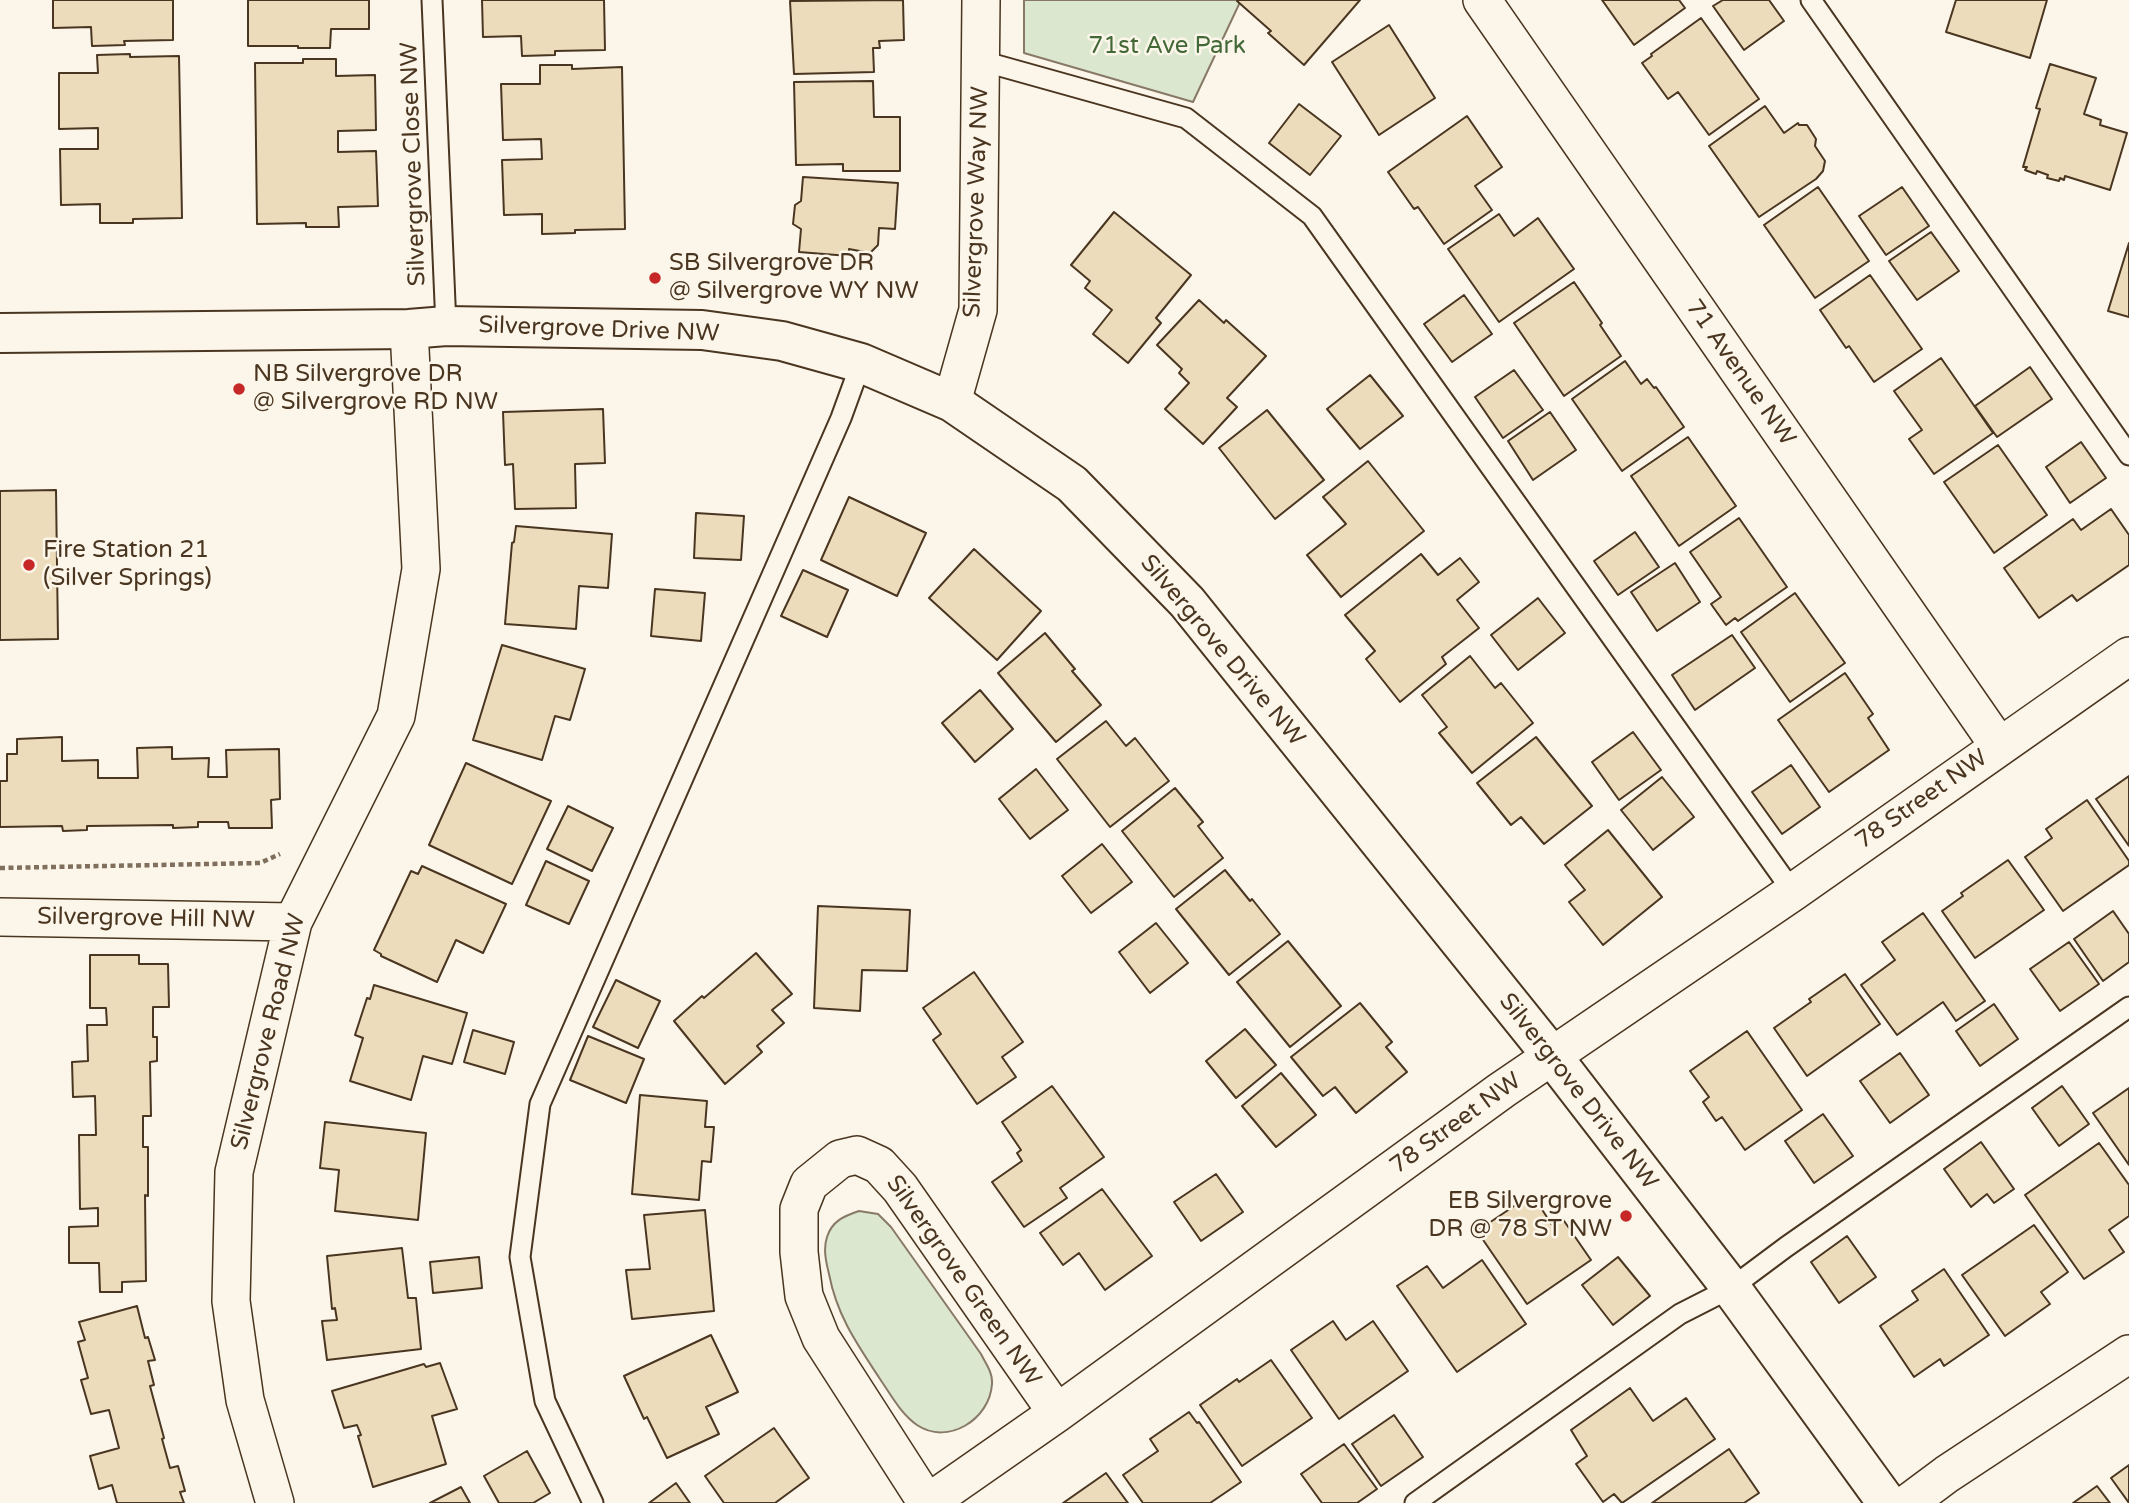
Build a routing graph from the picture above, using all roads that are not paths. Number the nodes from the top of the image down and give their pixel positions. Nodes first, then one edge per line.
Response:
1 (432, 0) edge
2 (981, 0) edge
3 (1482, 0) edge
4 (1811, 0) edge
5 (982, 61) junction
6 (0, 313) edge
7 (427, 328) junction
8 (0, 333) edge
9 (861, 363) junction
10 (952, 402) junction
11 (2129, 455) edge
12 (2129, 656) edge
13 (1999, 746) junction
14 (1793, 892) junction
15 (0, 917) edge
16 (293, 922) junction
17 (2129, 1007) edge
18 (1552, 1056) junction
19 (1731, 1288) junction
20 (2129, 1354) edge
21 (1057, 1413) junction
22 (275, 1503) edge
23 (593, 1503) edge
24 (927, 1503) edge
25 (1415, 1503) edge
26 (1887, 1503) edge
27 (1908, 1503) edge

1 - 7 lane, Silvergrove Close NW
2 - 5 street, Silvergrove Way NW
3 - 13 street, 71 Avenue NW
4 - 11 lane
5 - 10 street, Silvergrove Way NW
5 - 14 lane
6 - 8 lane
7 - 8 street, Silvergrove Drive NW
7 - 9 street, Silvergrove Drive NW
7 - 16 street, Silvergrove Road NW
9 - 10 street, Silvergrove Drive NW
9 - 23 lane
10 - 18 street, Silvergrove Drive NW
12 - 13 street, 78 Street NW
13 - 14 street, 78 Street NW
14 - 18 street, 78 Street NW
15 - 16 street, Silvergrove Hill NW
16 - 22 street, Silvergrove Road NW
17 - 19 lane
18 - 19 street, Silvergrove Drive NW
18 - 21 street, 78 Street NW
19 - 25 lane
19 - 26 street, Silvergrove Drive NW
20 - 27 street
21 - 24 street, 78 Street NW
21 - 24 street, Silvergrove Green NW

